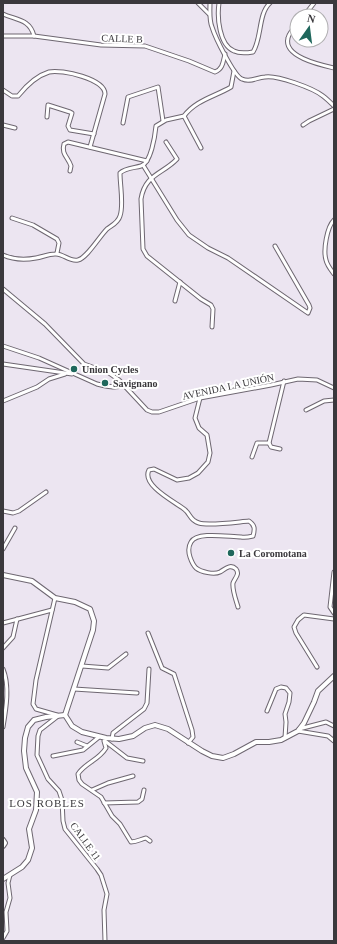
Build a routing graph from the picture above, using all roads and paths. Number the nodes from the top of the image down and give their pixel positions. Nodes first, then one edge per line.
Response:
1 (198, 3) edge
2 (210, 3) edge
3 (219, 3) edge
4 (270, 3) edge
5 (3, 14) edge
6 (210, 14) junction
7 (3, 36) edge
8 (34, 36) junction
9 (289, 36) edge
10 (289, 46) edge
11 (290, 48) edge
12 (225, 54) junction
13 (334, 68) edge
14 (234, 71) junction
15 (3, 90) edge
16 (334, 106) edge
17 (334, 109) edge
18 (184, 116) junction
19 (47, 117) dead end
20 (163, 121) junction
21 (123, 123) dead end
22 (3, 125) edge
23 (303, 125) dead end
24 (15, 128) dead end
25 (94, 134) junction
26 (166, 142) dead end
27 (90, 147) junction
28 (201, 148) dead end
29 (147, 161) junction
30 (143, 165) junction
31 (70, 171) dead end
32 (151, 178) junction
33 (12, 218) dead end
34 (334, 220) edge
35 (275, 246) dead end
36 (57, 253) junction
37 (3, 255) edge
38 (334, 274) edge
39 (180, 282) junction
40 (3, 288) edge
41 (175, 301) dead end
42 (212, 327) dead end
43 (3, 346) edge
44 (3, 364) edge
45 (67, 373) junction
46 (74, 374) junction
47 (284, 381) junction
48 (123, 385) junction
49 (334, 388) edge
50 (200, 398) junction
51 (334, 400) edge
52 (3, 401) edge
53 (306, 410) dead end
54 (269, 443) junction
55 (280, 449) dead end
56 (252, 457) dead end
57 (46, 492) dead end
58 (3, 511) edge
59 (15, 528) dead end
60 (3, 549) edge
61 (334, 572) edge
62 (3, 575) edge
63 (55, 598) junction
64 (238, 607) dead end
65 (52, 610) junction
66 (334, 613) edge
67 (17, 619) junction
68 (334, 619) edge
69 (3, 623) edge
70 (148, 633) dead end
71 (3, 648) edge
72 (126, 654) dead end
73 (82, 666) junction
74 (317, 667) dead end
75 (3, 669) edge
76 (149, 669) dead end
77 (334, 676) edge
78 (74, 689) junction
79 (137, 693) dead end
80 (266, 711) dead end
81 (65, 715) junction
82 (58, 716) junction
83 (334, 726) edge
84 (3, 727) edge
85 (299, 730) junction
86 (98, 736) junction
87 (285, 738) junction
88 (112, 739) junction
89 (104, 741) junction
90 (334, 741) edge
91 (77, 742) dead end
92 (188, 743) junction
93 (87, 746) junction
94 (53, 756) dead end
95 (143, 760) dead end
96 (133, 776) dead end
97 (92, 790) junction
98 (144, 790) dead end
99 (104, 803) junction
100 (3, 840) edge
101 (150, 841) dead end
102 (3, 846) edge
103 (10, 875) junction
104 (3, 879) edge
105 (3, 938) edge
106 (105, 941) edge

1 - 6 street
2 - 6 street
3 - 4 street
5 - 8 street
6 - 12 street
7 - 8 street, CALLE B
8 - 12 street, CALLE B
9 - 10 street
11 - 13 street
12 - 14 street
14 - 16 street
14 - 18 street
15 - 25 street
17 - 23 street
18 - 20 street
18 - 28 street
19 - 25 street
20 - 21 street
20 - 29 street
22 - 24 street
25 - 27 street
26 - 32 street
27 - 29 street
27 - 31 street
29 - 30 street
30 - 32 street
30 - 36 street
32 - 35 street
32 - 39 street
33 - 36 street
34 - 38 street
36 - 37 street
39 - 41 street
39 - 42 street
40 - 48 street, AVENIDA LA UNIÓN
43 - 46 street
44 - 45 street
45 - 46 street
45 - 52 street
46 - 48 street
47 - 49 street, AVENIDA LA UNIÓN
47 - 50 street, AVENIDA LA UNIÓN
47 - 54 street
48 - 50 street, AVENIDA LA UNIÓN
50 - 64 street
51 - 53 street
54 - 55 street
54 - 56 street
57 - 58 street
59 - 60 street
61 - 66 street
62 - 63 street
63 - 65 street
63 - 73 street
65 - 67 street
65 - 82 street
67 - 69 street
67 - 71 street
68 - 74 street
70 - 92 street
72 - 73 street
73 - 78 street
75 - 84 street
76 - 88 street
77 - 85 street
78 - 79 street
78 - 81 street
80 - 87 street
81 - 82 street
81 - 86 street
82 - 103 street
82 - 106 street, CALLE 11
83 - 85 street
85 - 87 street
85 - 90 street
86 - 88 street
86 - 89 street
86 - 93 street
87 - 92 street
88 - 92 street
89 - 95 street
89 - 97 street
91 - 93 street
93 - 94 street
96 - 97 street
97 - 99 street
98 - 99 street
99 - 101 street
100 - 102 street
103 - 104 street
103 - 105 street

